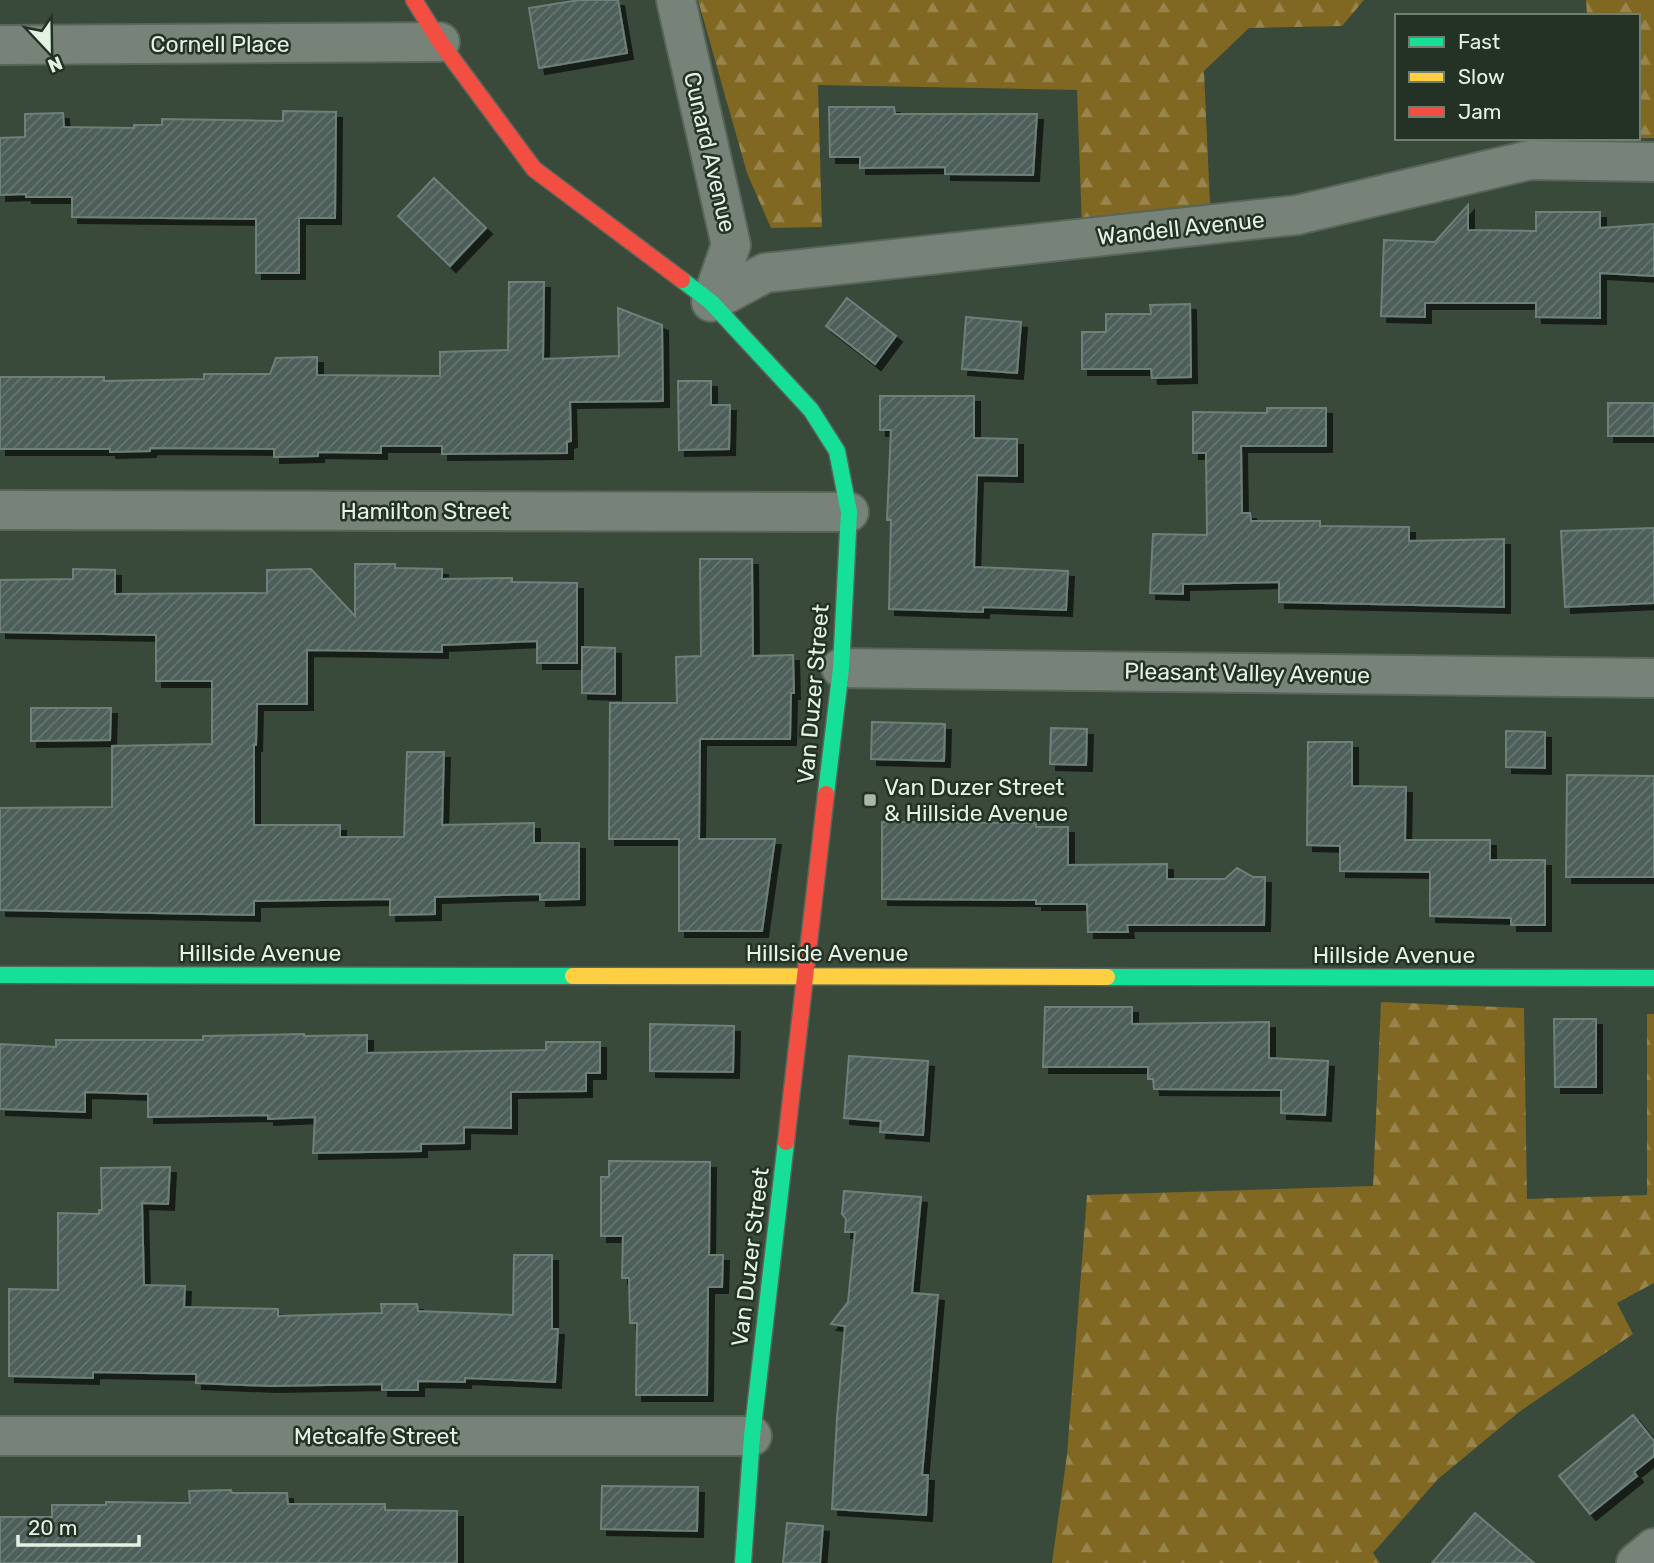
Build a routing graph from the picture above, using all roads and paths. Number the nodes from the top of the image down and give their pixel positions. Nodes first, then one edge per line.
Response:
1 (414, 0) edge
2 (676, 0) edge
3 (440, 42) junction
4 (0, 45) edge
5 (1654, 162) edge
6 (711, 302) junction
7 (0, 510) edge
8 (849, 512) junction
9 (841, 668) junction
10 (1654, 678) edge
11 (0, 975) edge
12 (804, 976) junction
13 (1654, 978) edge
14 (0, 1436) edge
15 (752, 1436) junction
16 (1654, 1548) edge
17 (743, 1563) edge
18 (1636, 1563) edge

1 - 3 main road, Van Duzer Street
2 - 6 street, Cunard Avenue
3 - 4 street, Cornell Place
3 - 6 main road, Van Duzer Street
5 - 6 street, Wandell Avenue
6 - 8 main road, Van Duzer Street
7 - 8 street, Hamilton Street
8 - 9 main road, Van Duzer Street
9 - 10 street, Pleasant Valley Avenue
9 - 12 main road, Van Duzer Street
11 - 12 main road, Hillside Avenue
12 - 13 main road, Hillside Avenue
12 - 15 main road, Van Duzer Street
14 - 15 street, Metcalfe Street
15 - 17 main road, Van Duzer Street
16 - 18 street

